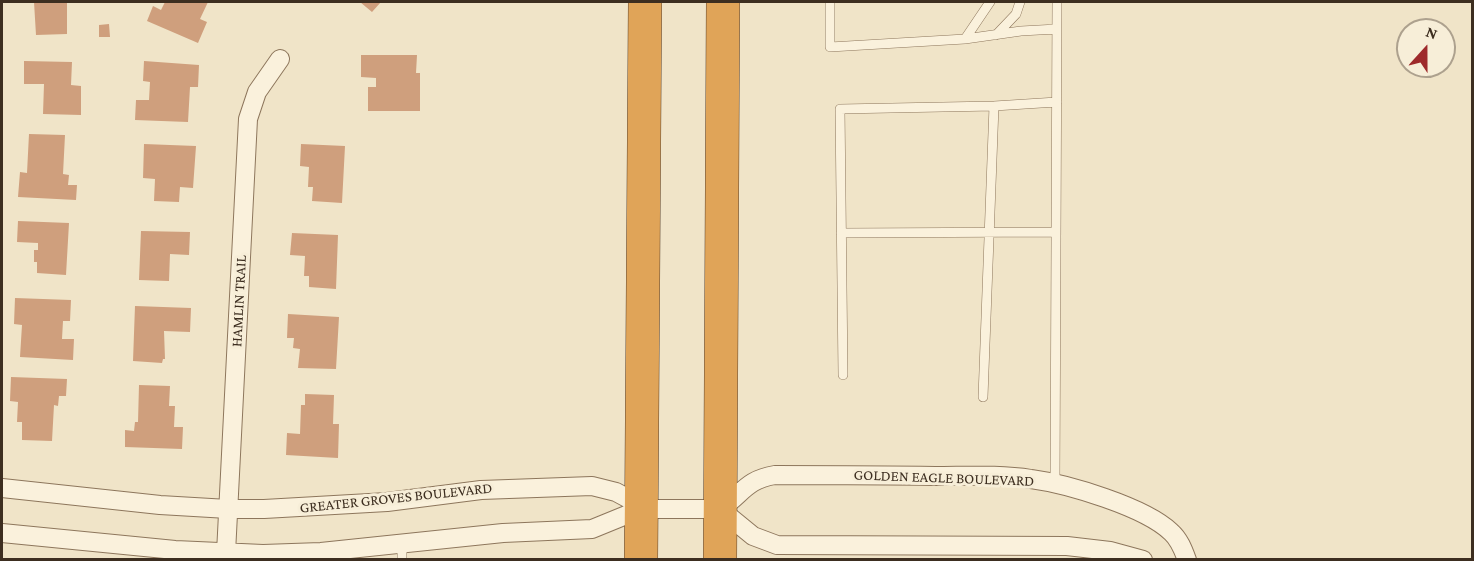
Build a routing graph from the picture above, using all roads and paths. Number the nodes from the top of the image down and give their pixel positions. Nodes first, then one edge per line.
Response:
1 (645, 2) edge
2 (723, 2) edge
3 (830, 2) edge
4 (990, 2) edge
5 (1020, 2) edge
6 (1058, 2) edge
7 (1057, 28) junction
8 (996, 35) junction
9 (965, 39) junction
10 (280, 58) dead end
11 (1057, 102) junction
12 (994, 106) junction
13 (1056, 232) junction
14 (841, 233) junction
15 (989, 233) junction
16 (843, 375) dead end
17 (983, 398) dead end
18 (1055, 483) junction
19 (2, 488) edge
20 (228, 509) junction
21 (641, 509) junction
22 (720, 509) junction
23 (2, 533) edge
24 (402, 552) edge
25 (226, 556) edge
26 (641, 560) edge
27 (720, 560) edge
28 (1143, 560) edge
29 (1187, 560) edge

1 - 21 highway
2 - 22 highway
3 - 9 lane
4 - 9 lane
5 - 8 lane
6 - 7 lane
7 - 8 lane
7 - 11 lane
8 - 9 lane
10 - 20 street, HAMLIN TRAIL
11 - 12 lane
11 - 13 lane
12 - 14 lane
12 - 15 lane
13 - 15 lane
13 - 18 lane
14 - 15 lane
14 - 16 lane
15 - 17 lane
18 - 22 street, GOLDEN EAGLE BOULEVARD
18 - 29 street, GOLDEN EAGLE BOULEVARD
19 - 20 street, GREATER GROVES BOULEVARD
20 - 21 street, GREATER GROVES BOULEVARD
20 - 25 street, HAMLIN TRAIL
21 - 22 street
21 - 24 street
21 - 26 highway
22 - 27 highway
22 - 28 street
23 - 25 street
24 - 25 street

